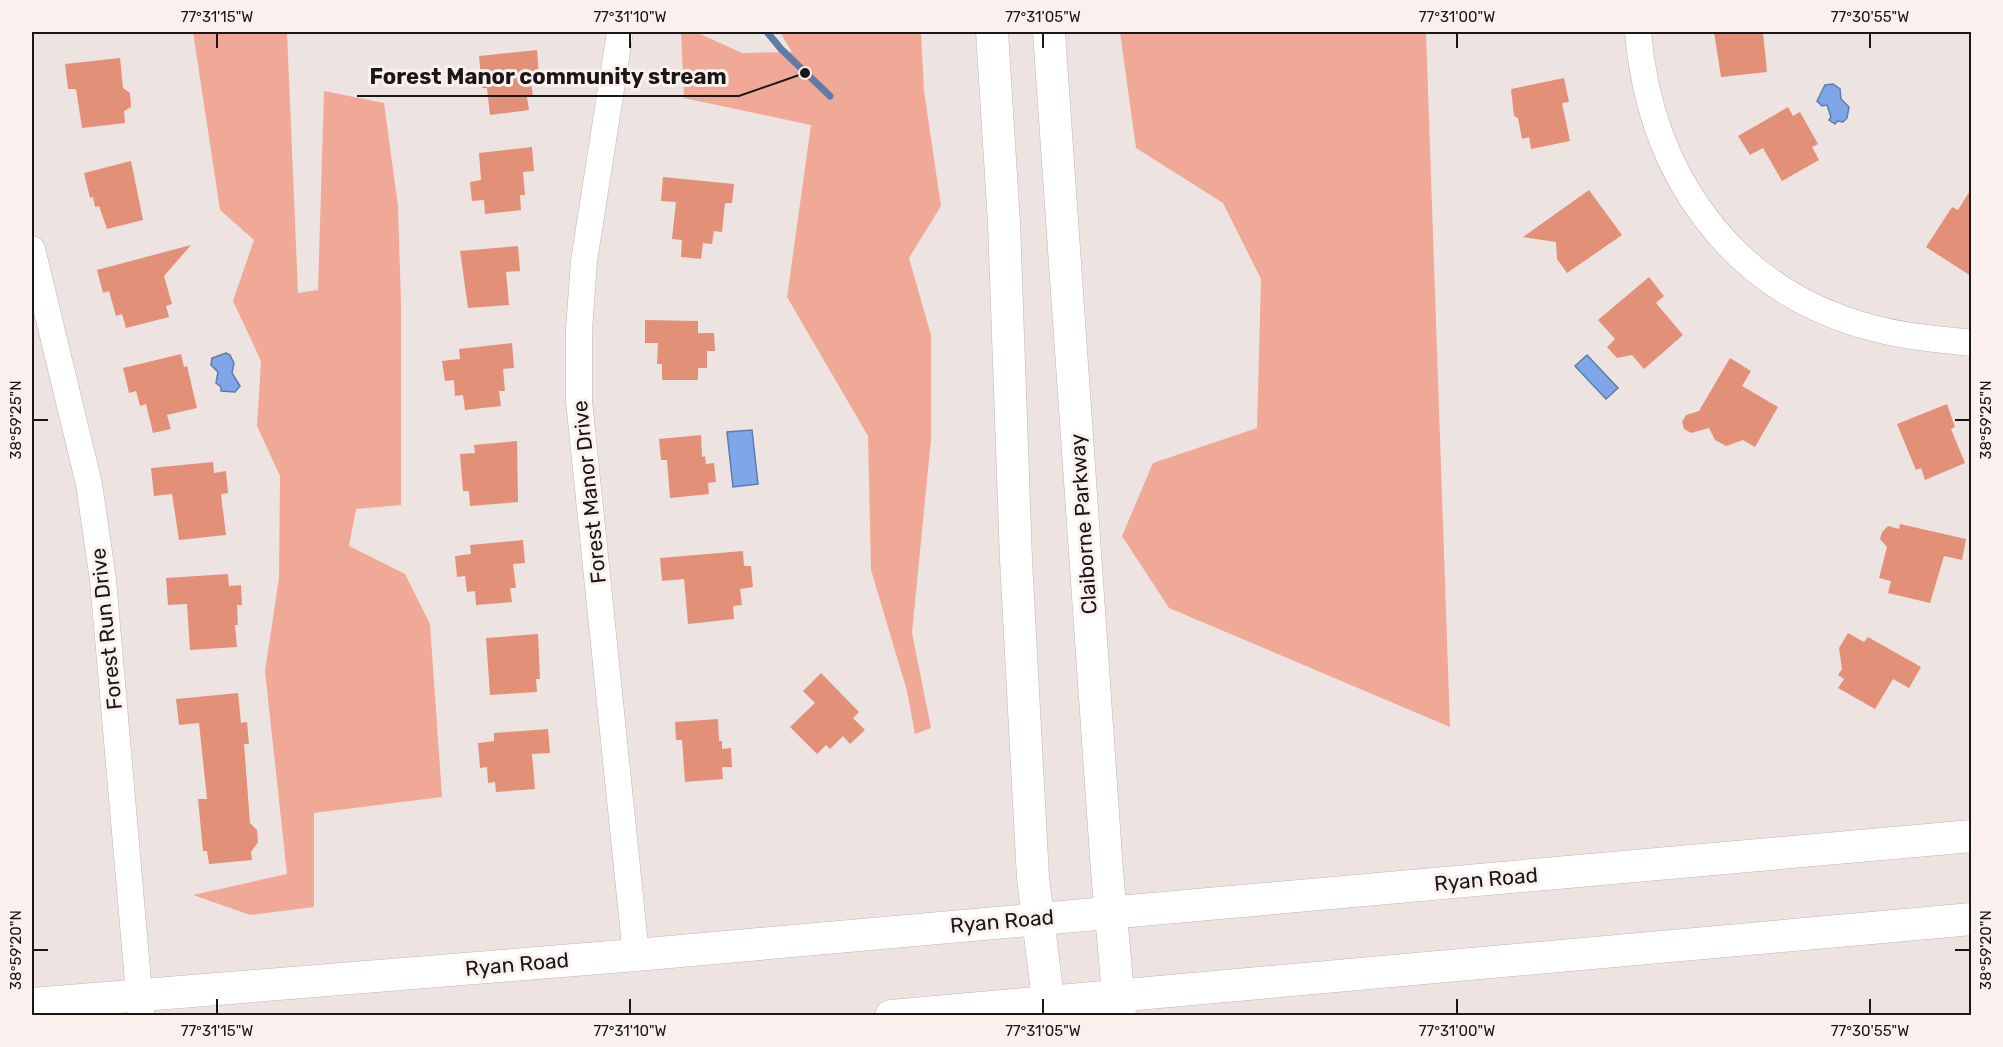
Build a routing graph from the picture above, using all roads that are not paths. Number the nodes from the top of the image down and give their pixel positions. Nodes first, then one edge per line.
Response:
1 (620, 32) edge
2 (992, 32) edge
3 (1049, 32) edge
4 (1638, 32) edge
5 (32, 249) edge
6 (1971, 344) edge
7 (1971, 836) edge
8 (1112, 912) junction
9 (1038, 917) junction
10 (1971, 919) edge
11 (636, 955) junction
12 (32, 1004) edge
13 (141, 1005) edge
14 (1119, 1005) edge
15 (1049, 1009) edge
16 (891, 1016) edge

1 - 11 street, Forest Manor Drive
2 - 9 main road
3 - 8 main road, Claiborne Parkway
4 - 6 street
5 - 13 street, Forest Run Drive
7 - 8 main road, Ryan Road
8 - 9 main road, Ryan Road
8 - 14 main road, Claiborne Parkway
9 - 11 main road, Ryan Road
9 - 15 main road
10 - 14 main road
11 - 13 main road, Ryan Road
12 - 13 main road, Ryan Road
14 - 15 main road
15 - 16 main road

